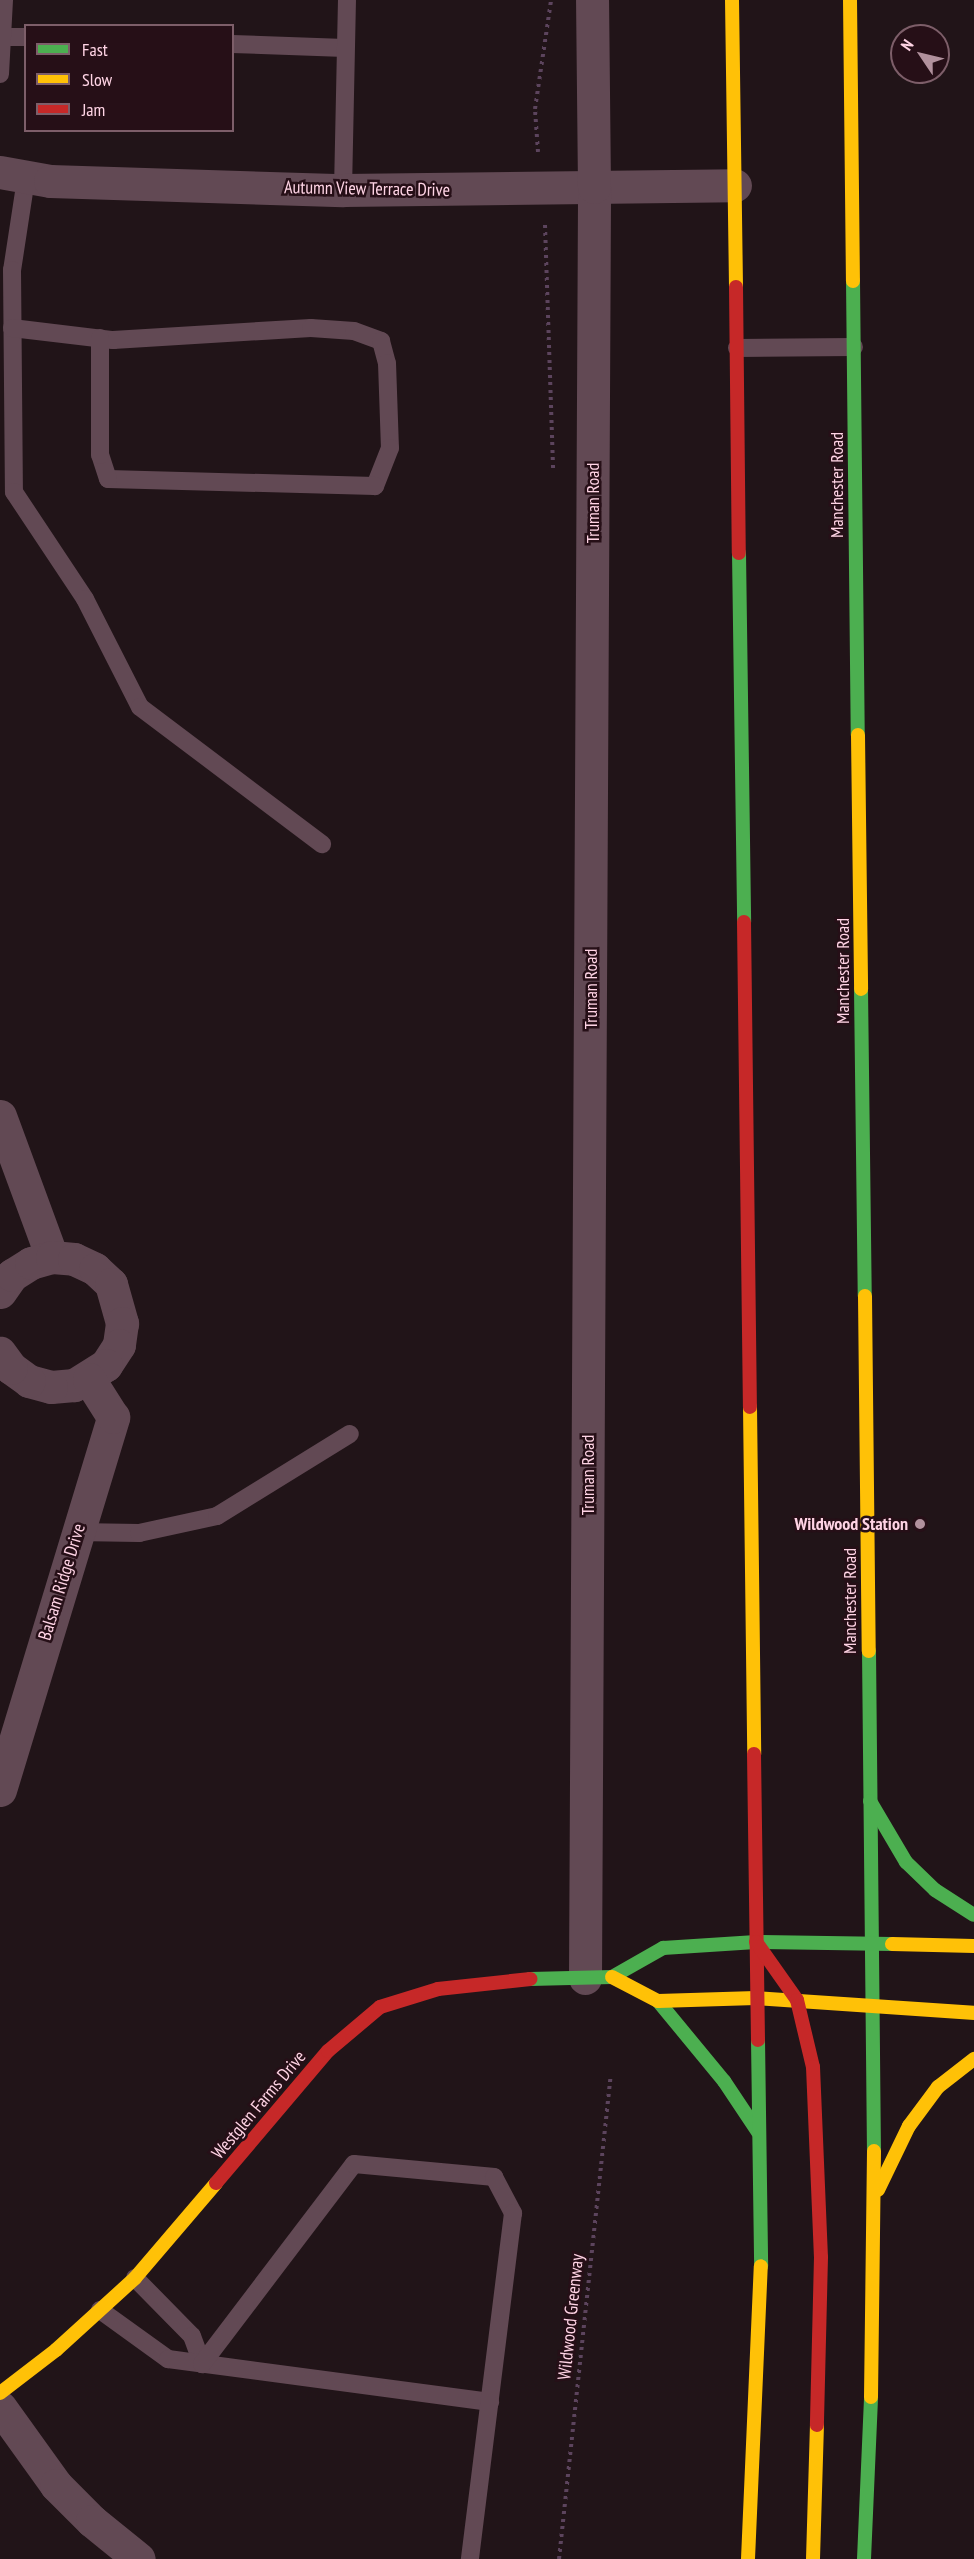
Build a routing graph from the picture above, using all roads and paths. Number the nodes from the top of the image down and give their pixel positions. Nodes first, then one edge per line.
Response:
1 (4, 0) edge
2 (347, 0) edge
3 (551, 0) edge
4 (592, 0) edge
5 (732, 0) edge
6 (850, 0) edge
7 (4, 37) junction
8 (24, 37) edge
9 (234, 44) edge
10 (345, 48) junction
11 (0, 74) edge
12 (538, 149) dead end
13 (13, 176) edge
14 (735, 185) junction
15 (594, 188) junction
16 (343, 190) junction
17 (12, 328) junction
18 (100, 338) junction
19 (854, 347) junction
20 (737, 348) junction
21 (322, 844) dead end
22 (0, 1116) edge
23 (52, 1257) junction
24 (0, 1292) edge
25 (0, 1353) edge
26 (89, 1379) junction
27 (350, 1434) dead end
28 (76, 1532) junction
29 (0, 1790) edge
30 (869, 1799) junction
31 (974, 1915) edge
32 (756, 1942) junction
33 (872, 1943) junction
34 (974, 1947) edge
35 (598, 1978) junction
36 (756, 1998) junction
37 (797, 2000) junction
38 (658, 2001) junction
39 (873, 2004) junction
40 (974, 2013) edge
41 (974, 2059) edge
42 (610, 2079) dead end
43 (759, 2132) junction
44 (875, 2197) junction
45 (135, 2278) junction
46 (100, 2310) junction
47 (202, 2364) junction
48 (0, 2393) edge
49 (490, 2402) junction
50 (0, 2407) edge
51 (139, 2559) edge
52 (470, 2559) edge
53 (559, 2559) edge
54 (748, 2559) edge
55 (813, 2559) edge
56 (864, 2559) edge

1 - 7 lane
2 - 10 lane
3 - 12 path
4 - 15 street, Truman Road
5 - 14 main road
6 - 19 main road, Manchester Road
7 - 8 lane
7 - 11 lane
9 - 10 lane
10 - 16 lane
13 - 16 street, Autumn View Terrace Drive
13 - 17 lane
14 - 15 street, Autumn View Terrace Drive
14 - 20 main road
15 - 16 street, Autumn View Terrace Drive
15 - 35 street, Truman Road
17 - 18 lane
17 - 21 lane
18 - 18 lane
19 - 20 lane
19 - 30 main road, Manchester Road
20 - 32 main road
22 - 23 street
23 - 24 street
23 - 26 street
25 - 26 street
26 - 28 street, Balsam Ridge Drive
27 - 28 lane
28 - 29 street, Balsam Ridge Drive
30 - 31 main road
30 - 33 main road, Manchester Road
32 - 33 main road
32 - 35 main road, Westglen Farms Drive
32 - 36 main road
32 - 37 main road
33 - 34 main road
33 - 39 main road, Manchester Road
35 - 38 main road, Westglen Farms Drive
35 - 45 main road, Westglen Farms Drive
36 - 37 main road
36 - 38 main road, Westglen Farms Drive
36 - 43 main road
37 - 39 main road
37 - 55 main road
38 - 43 main road
39 - 40 main road
39 - 44 main road, Manchester Road
41 - 44 main road
42 - 53 path, Wildwood Greenway
43 - 54 main road
44 - 56 main road, Manchester Road
45 - 46 main road, Westglen Farms Drive
45 - 47 lane
46 - 47 lane
46 - 48 main road, Westglen Farms Drive
47 - 49 lane
47 - 49 lane
49 - 52 lane
50 - 51 street

